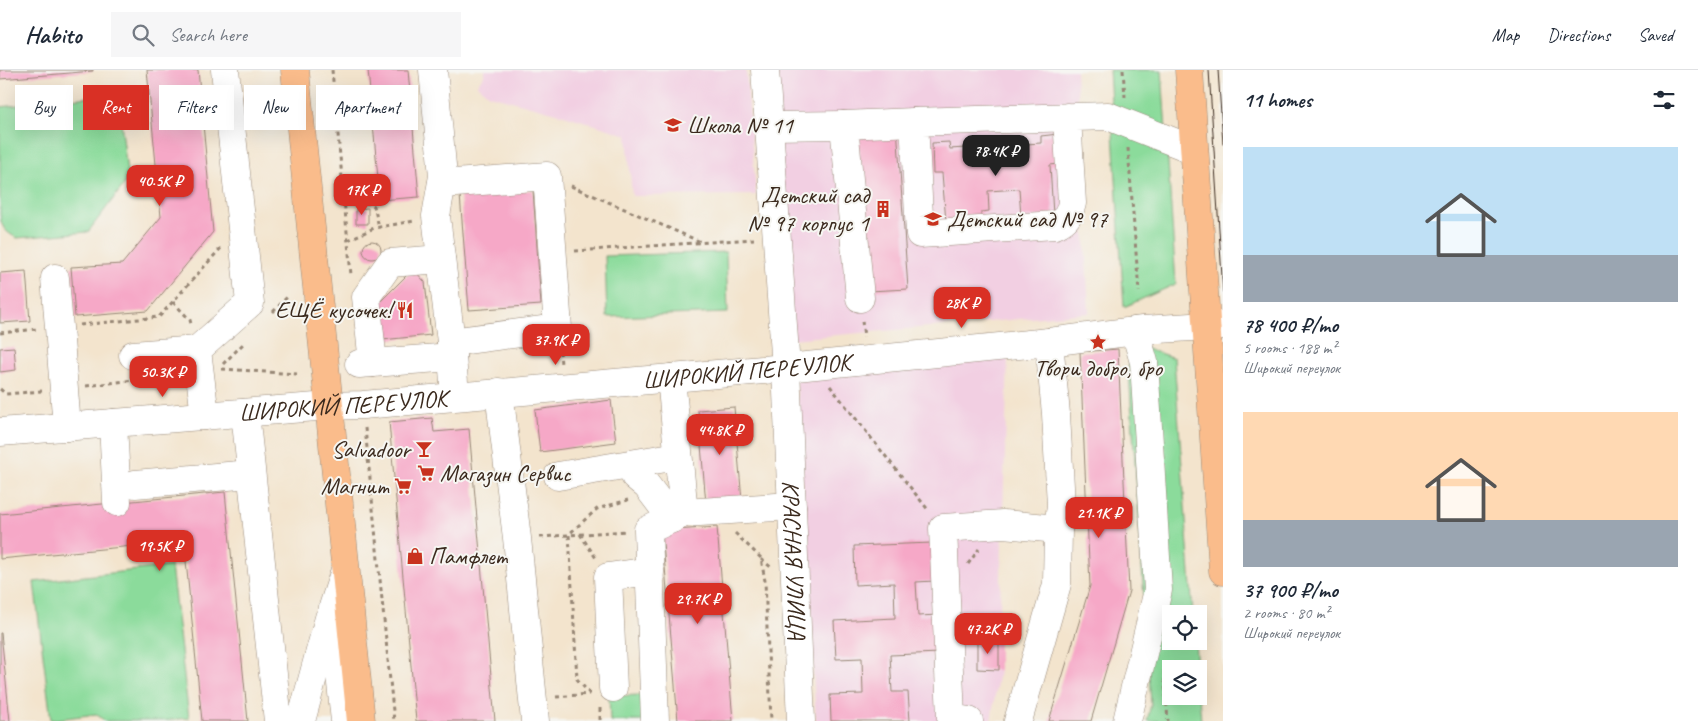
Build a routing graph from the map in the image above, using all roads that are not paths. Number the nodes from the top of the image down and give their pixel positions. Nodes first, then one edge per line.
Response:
1 (225, 70) edge
2 (295, 70) edge
3 (433, 70) edge
4 (766, 70) edge
5 (1189, 70) edge
6 (1067, 117) junction
7 (914, 122) junction
8 (844, 125) junction
9 (769, 126) junction
10 (1194, 150) junction
11 (442, 184) junction
12 (441, 259) junction
13 (55, 278) dead end
14 (860, 298) dead end
15 (1214, 326) edge
16 (1135, 331) junction
17 (1049, 342) junction
18 (451, 349) junction
19 (197, 350) junction
20 (133, 355) dead end
21 (786, 368) junction
22 (671, 378) junction
23 (499, 392) junction
24 (456, 396) junction
25 (329, 406) junction
26 (245, 413) junction
27 (206, 416) junction
28 (113, 423) junction
29 (67, 427) junction
30 (0, 432) edge
31 (678, 456) junction
32 (251, 474) junction
33 (558, 476) dead end
34 (635, 476) dead end
35 (792, 506) junction
36 (668, 520) junction
37 (1058, 529) junction
38 (345, 570) junction
39 (650, 571) junction
40 (1223, 571) edge
41 (332, 608) junction
42 (602, 695) road end
43 (278, 721) edge
44 (301, 721) edge
45 (307, 721) edge
46 (335, 721) edge
47 (345, 721) edge
48 (361, 721) edge
49 (535, 721) edge
50 (655, 721) edge
51 (801, 721) edge
52 (969, 721) edge
53 (1018, 721) edge
54 (1127, 721) edge

1 - 19 street
2 - 25 main road
3 - 11 street
4 - 9 street, КРАСНАЯ УЛИЦА
5 - 10 main road
6 - 7 street
6 - 7 street
6 - 10 street
7 - 8 street
8 - 9 street
8 - 14 street
9 - 21 street, КРАСНАЯ УЛИЦА
10 - 15 main road
11 - 12 street
11 - 18 street
12 - 18 street
12 - 18 street
13 - 29 street
15 - 16 street, ШИРОКИЙ ПЕРЕУЛОК
15 - 40 main road
16 - 17 street, ШИРОКИЙ ПЕРЕУЛОК
16 - 54 street
17 - 21 street, ШИРОКИЙ ПЕРЕУЛОК
17 - 37 street
18 - 24 street
19 - 20 street
19 - 27 street
21 - 22 street, ШИРОКИЙ ПЕРЕУЛОК
21 - 35 street, КРАСНАЯ УЛИЦА
22 - 23 street, ШИРОКИЙ ПЕРЕУЛОК
22 - 31 street
23 - 24 street, ШИРОКИЙ ПЕРЕУЛОК
23 - 49 street
24 - 25 street, ШИРОКИЙ ПЕРЕУЛОК
25 - 26 street, ШИРОКИЙ ПЕРЕУЛОК
25 - 38 main road
26 - 27 street, ШИРОКИЙ ПЕРЕУЛОК
26 - 32 street
27 - 28 street, ШИРОКИЙ ПЕРЕУЛОК
28 - 29 street, ШИРОКИЙ ПЕРЕУЛОК
28 - 32 street
29 - 30 street, ШИРОКИЙ ПЕРЕУЛОК
31 - 33 street
31 - 36 street
32 - 43 street
34 - 36 street
35 - 36 street
35 - 51 street, КРАСНАЯ УЛИЦА
36 - 39 street
37 - 52 street
37 - 53 street
38 - 41 street
38 - 48 main road
39 - 42 street
39 - 50 street
41 - 44 street
41 - 47 street
45 - 46 street

